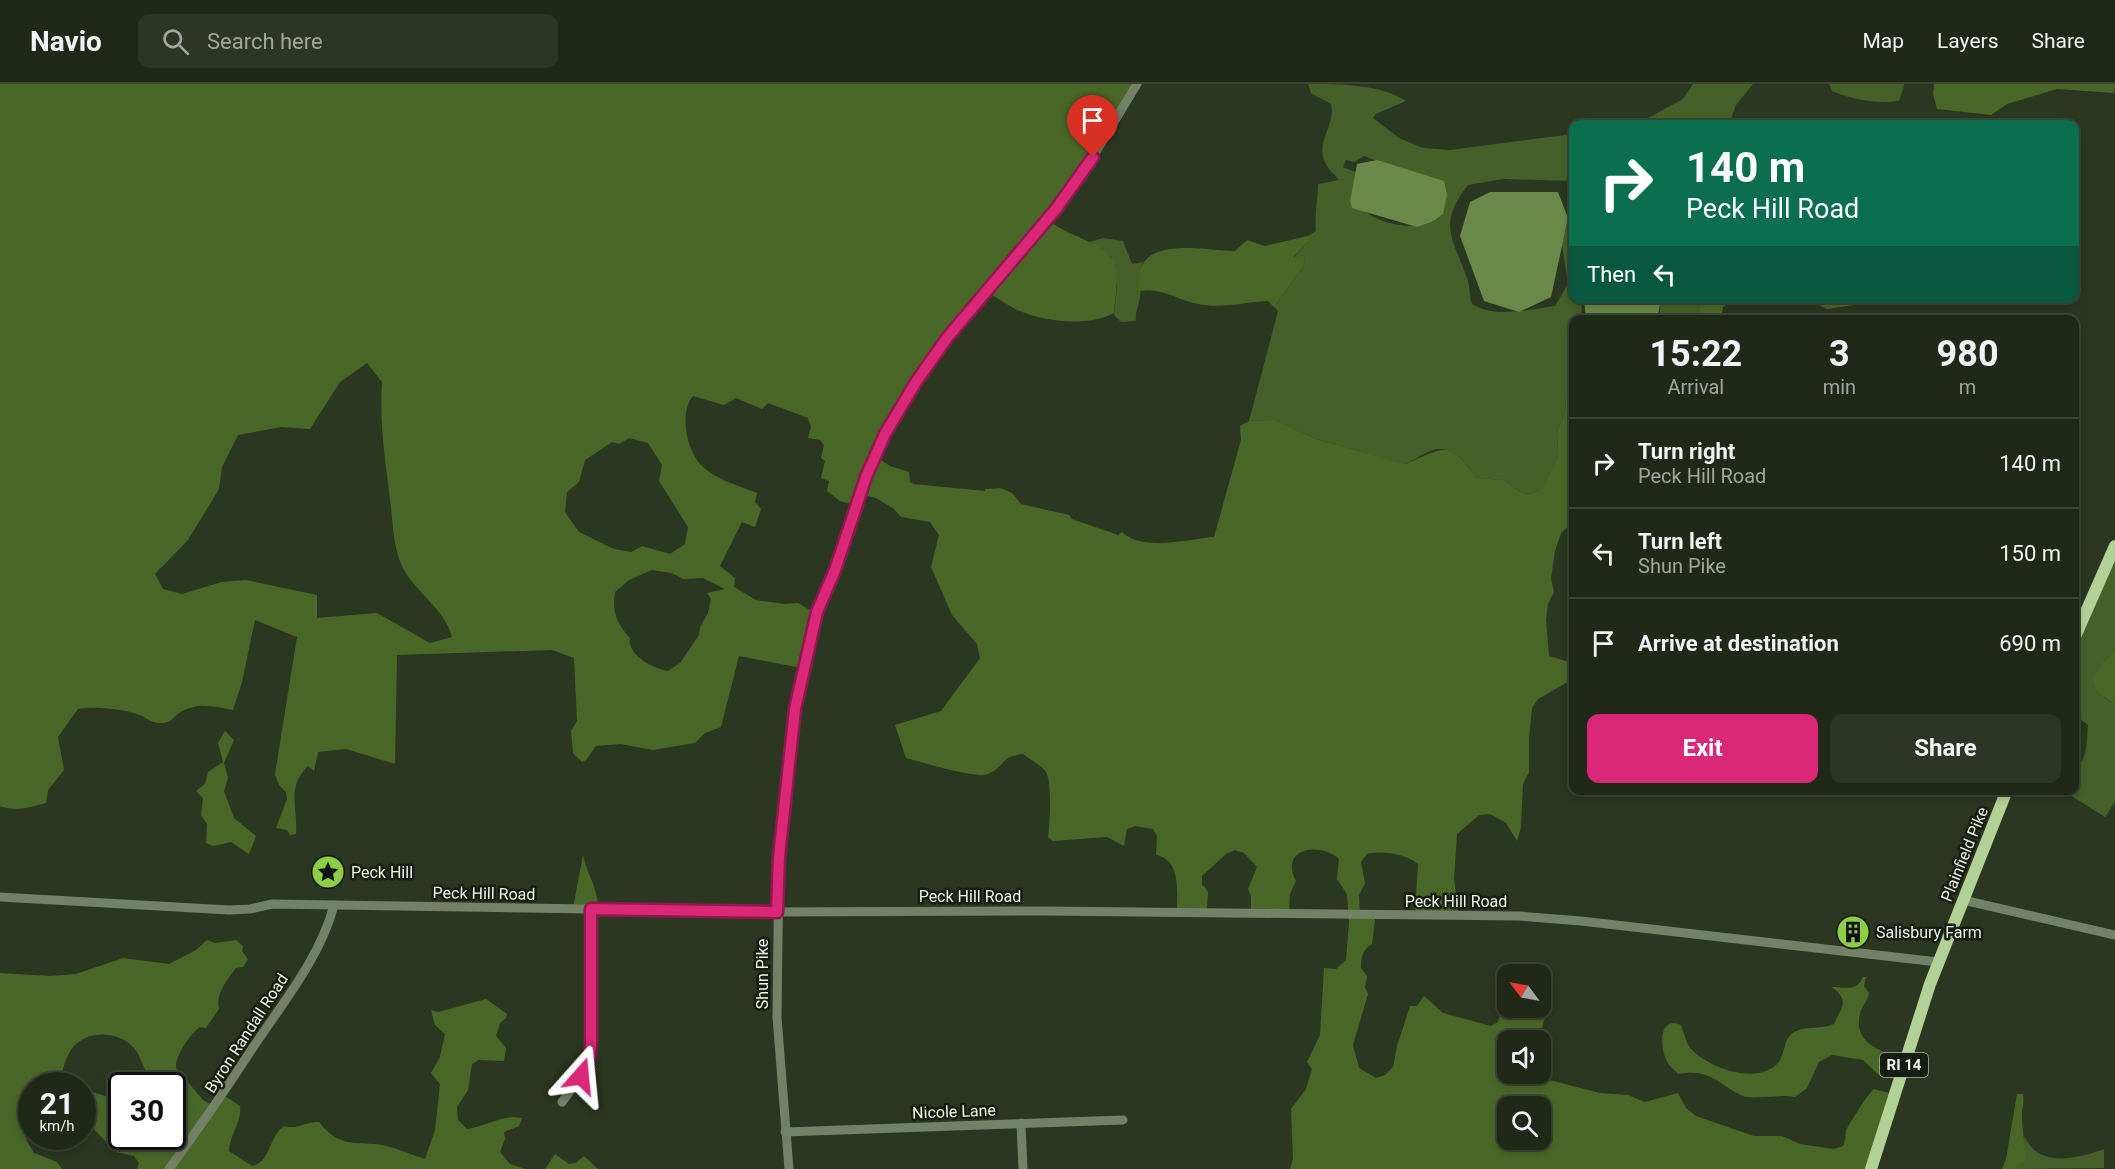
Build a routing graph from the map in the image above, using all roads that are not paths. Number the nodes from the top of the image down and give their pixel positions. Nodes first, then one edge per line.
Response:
1 (1137, 84) edge
2 (2115, 546) edge
3 (2079, 628) edge
4 (2005, 795) edge
5 (0, 897) edge
6 (1963, 900) junction
7 (334, 905) junction
8 (591, 909) junction
9 (777, 912) junction
10 (2115, 935) edge
11 (1938, 962) junction
12 (562, 1102) dead end
13 (1123, 1120) dead end
14 (1021, 1123) junction
15 (785, 1132) junction
16 (169, 1169) edge
17 (789, 1169) edge
18 (1023, 1169) edge
19 (1871, 1169) edge

1 - 9 street, Shun Pike
2 - 3 main road
4 - 6 main road, Plainfield Pike / RI 14
5 - 7 street, Peck Hill Road
6 - 10 street
6 - 11 main road, Plainfield Pike / RI 14
7 - 8 street, Peck Hill Road
7 - 16 street, Byron Randall Road
8 - 9 street, Peck Hill Road
8 - 12 street
9 - 11 street, Peck Hill Road
9 - 15 street, Shun Pike
11 - 19 main road, Plainfield Pike / RI 14
13 - 14 street, Nicole Lane
14 - 15 street, Nicole Lane
14 - 18 street
15 - 17 street, Shun Pike

